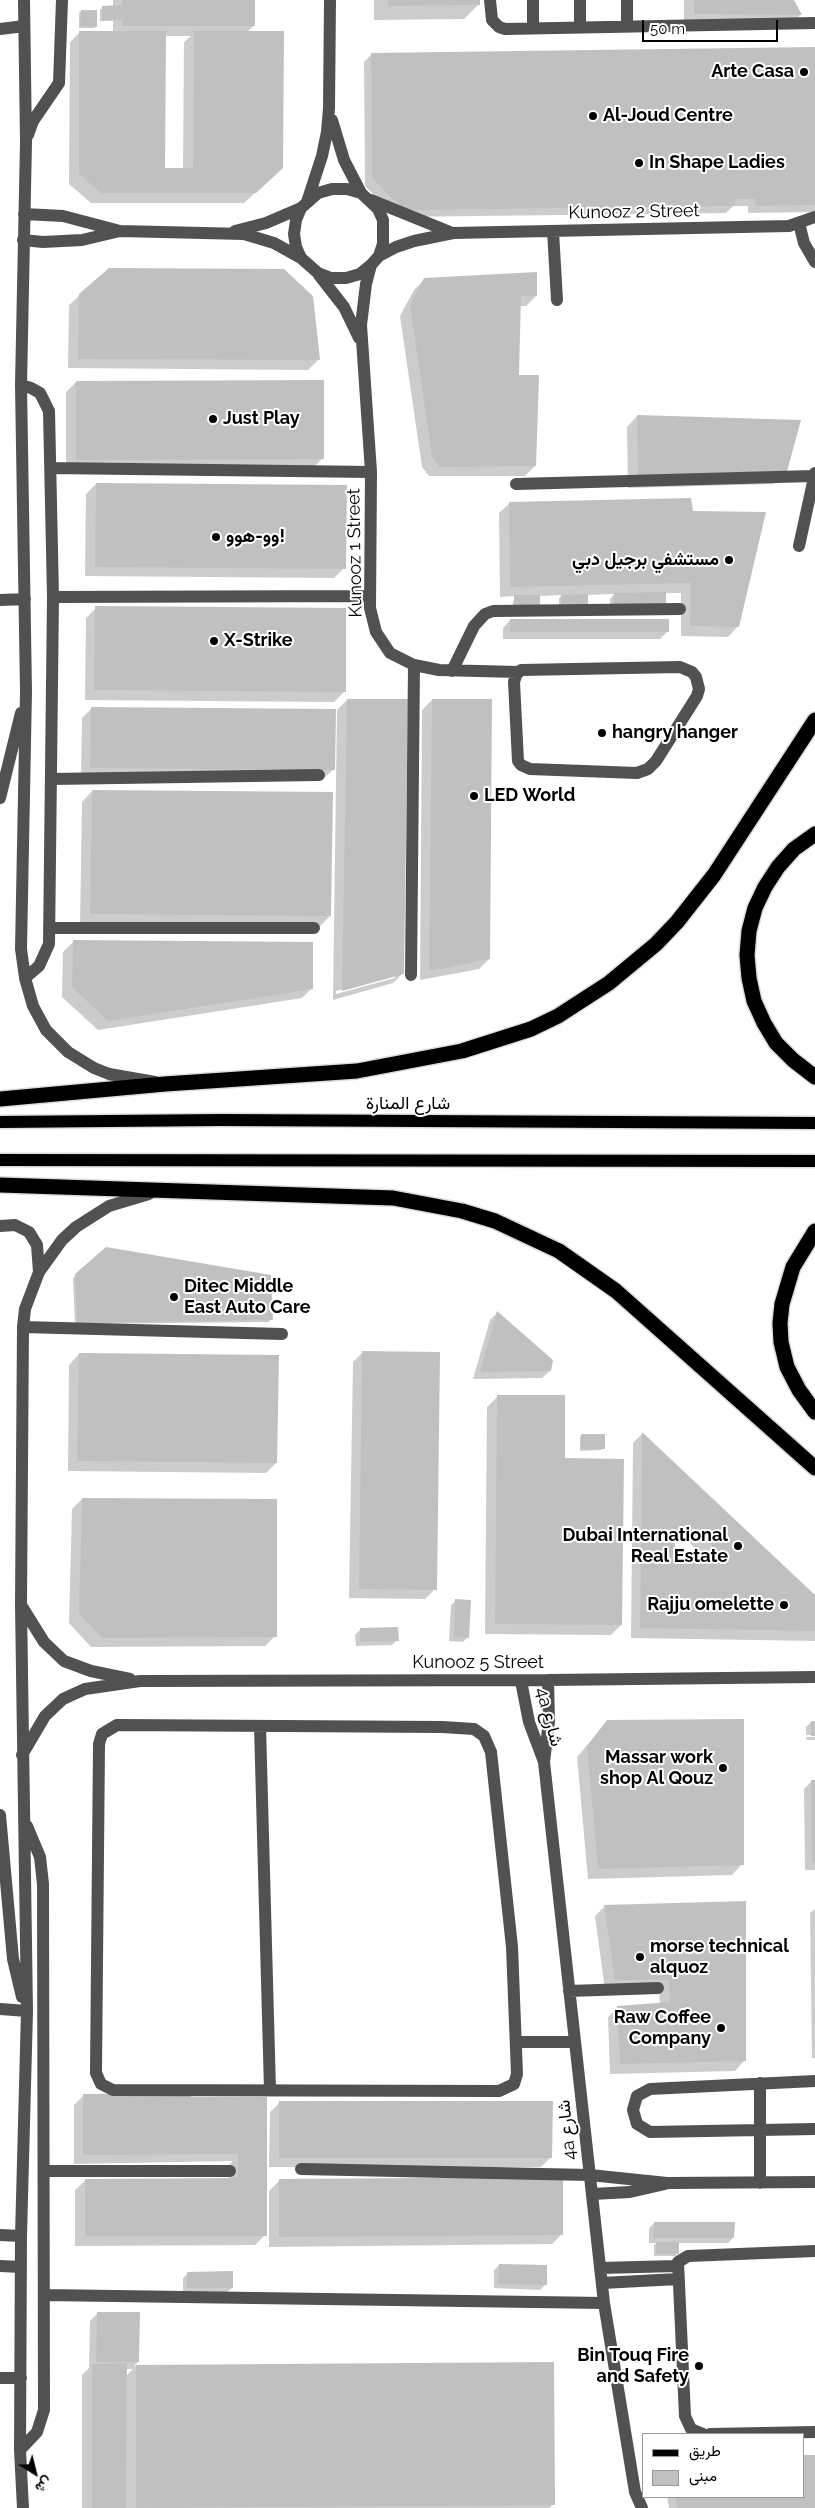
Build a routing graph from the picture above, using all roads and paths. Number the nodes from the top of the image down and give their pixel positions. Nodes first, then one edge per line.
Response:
1 (24, 0) edge
2 (62, 0) edge
3 (330, 0) edge
4 (490, 0) edge
5 (533, 0) edge
6 (580, 0) edge
7 (626, 0) edge
8 (815, 23) edge
9 (24, 26) junction
10 (627, 26) junction
11 (580, 27) junction
12 (533, 28) junction
13 (0, 29) edge
14 (329, 108) junction
15 (26, 142) junction
16 (366, 197) junction
17 (304, 205) junction
18 (24, 214) junction
19 (815, 217) edge
20 (799, 224) junction
21 (120, 231) junction
22 (553, 231) junction
23 (228, 232) junction
24 (452, 233) junction
25 (23, 240) junction
26 (301, 258) junction
27 (375, 260) junction
28 (815, 262) edge
29 (318, 273) junction
30 (557, 300) dead end
31 (362, 345) junction
32 (21, 385) junction
33 (51, 468) junction
34 (371, 472) junction
35 (815, 474) edge
36 (516, 484) dead end
37 (799, 546) dead end
38 (370, 596) junction
39 (53, 598) junction
40 (25, 599) junction
41 (0, 600) edge
42 (680, 609) dead end
43 (414, 665) junction
44 (452, 671) junction
45 (518, 672) junction
46 (26, 691) junction
47 (815, 720) edge
48 (319, 775) dead end
49 (51, 779) junction
50 (0, 798) edge
51 (815, 834) edge
52 (49, 928) junction
53 (314, 928) dead end
54 (411, 975) dead end
55 (25, 978) junction
56 (815, 1077) edge
57 (165, 1084) junction
58 (0, 1099) edge
59 (0, 1122) edge
60 (815, 1123) edge
61 (0, 1160) edge
62 (815, 1161) edge
63 (0, 1185) edge
64 (164, 1191) junction
65 (0, 1226) edge
66 (815, 1231) edge
67 (39, 1272) junction
68 (23, 1327) junction
69 (282, 1334) dead end
70 (815, 1412) edge
71 (815, 1468) edge
72 (21, 1604) junction
73 (815, 1677) edge
74 (521, 1680) junction
75 (548, 1680) junction
76 (140, 1681) junction
77 (260, 1726) junction
78 (22, 1756) junction
79 (544, 1762) junction
80 (0, 1815) edge
81 (25, 1823) junction
82 (658, 1988) dead end
83 (569, 1991) junction
84 (0, 2009) edge
85 (27, 2011) junction
86 (516, 2042) junction
87 (575, 2042) junction
88 (815, 2081) edge
89 (760, 2083) junction
90 (270, 2090) junction
91 (815, 2129) edge
92 (760, 2130) junction
93 (301, 2169) dead end
94 (230, 2170) dead end
95 (44, 2171) junction
96 (590, 2175) junction
97 (760, 2182) junction
98 (815, 2182) edge
99 (667, 2184) junction
100 (592, 2194) junction
101 (0, 2235) edge
102 (21, 2236) junction
103 (815, 2251) edge
104 (0, 2266) edge
105 (677, 2266) junction
106 (21, 2267) junction
107 (600, 2268) junction
108 (678, 2279) junction
109 (602, 2283) junction
110 (44, 2295) junction
111 (604, 2302) junction
112 (0, 2378) edge
113 (20, 2378) junction
114 (815, 2432) edge
115 (701, 2433) edge
116 (762, 2433) edge
117 (20, 2450) junction
118 (635, 2492) junction
119 (23, 2508) edge
120 (631, 2508) edge
121 (642, 2508) edge

1 - 9 street
2 - 15 street
3 - 14 street
4 - 12 street
5 - 12 street
6 - 11 street
7 - 10 street
8 - 10 street
9 - 13 street
9 - 15 street
10 - 11 street
11 - 12 street
14 - 16 street
14 - 17 street
15 - 18 street
16 - 17 street
16 - 24 street, Kunooz 2 Street
16 - 27 street
17 - 23 street
17 - 26 street
18 - 21 street
18 - 25 street
19 - 20 street, Kunooz 2 Street
20 - 22 street, Kunooz 2 Street
20 - 28 street
21 - 23 street
21 - 25 street
22 - 24 street, Kunooz 2 Street
22 - 30 street
23 - 26 street
24 - 27 street, Kunooz 2 Street
25 - 32 street
26 - 29 street
27 - 29 street
27 - 31 street, Kunooz 1 Street
29 - 31 street, Kunooz 1 Street
31 - 34 street, Kunooz 1 Street
32 - 33 street
32 - 40 street
33 - 34 street
33 - 39 street
34 - 38 street, Kunooz 1 Street
35 - 36 street
35 - 37 street
38 - 39 street
38 - 43 street, Kunooz 1 Street
39 - 49 street
40 - 41 street
40 - 46 street
42 - 44 street
43 - 44 street, Kunooz 1 Street
43 - 54 street
44 - 45 street, Kunooz 1 Street
45 - 45 street, Kunooz 1 Street
46 - 50 street
46 - 55 street
47 - 57 highway
48 - 49 street
49 - 52 street
51 - 56 highway
52 - 53 street
52 - 55 street
55 - 57 street
57 - 58 highway
59 - 60 main road, شارع المنارة
61 - 62 main road
63 - 64 highway
64 - 67 street
64 - 71 highway
65 - 67 street
66 - 70 highway
67 - 68 street
68 - 69 street
68 - 72 street
72 - 76 street, Kunooz 5 Street
72 - 78 street
73 - 75 street, Kunooz 5 Street
74 - 75 street, Kunooz 5 Street
74 - 76 street, Kunooz 5 Street
74 - 79 street, 4a شارع
75 - 79 street, 4a شارع
76 - 78 street, Kunooz 5 Street
77 - 86 street
77 - 90 street
77 - 90 street
78 - 81 street
79 - 83 street, 4a شارع
80 - 85 street
81 - 85 street
81 - 95 street
82 - 83 street
83 - 87 street, 4a شارع
84 - 85 street
85 - 102 street
86 - 87 street
86 - 90 street
87 - 96 street, 4a شارع
88 - 89 street
89 - 92 street
89 - 92 street
91 - 92 street
92 - 97 street
93 - 96 street
94 - 95 street
95 - 110 street
96 - 99 street
96 - 100 street, 4a شارع
97 - 98 street
97 - 99 street
99 - 100 street
100 - 107 street, 4a شارع
101 - 102 street
102 - 106 street
103 - 105 street
104 - 106 street
105 - 107 street
105 - 108 street
106 - 113 street
107 - 109 street, 4a شارع
108 - 109 street
108 - 115 street
109 - 111 street, 4a شارع
110 - 111 street
110 - 117 street
111 - 118 street, 4a شارع
112 - 113 street
113 - 117 street
114 - 116 street
117 - 119 street
118 - 120 street, 4a شارع
118 - 121 street, 4a شارع

